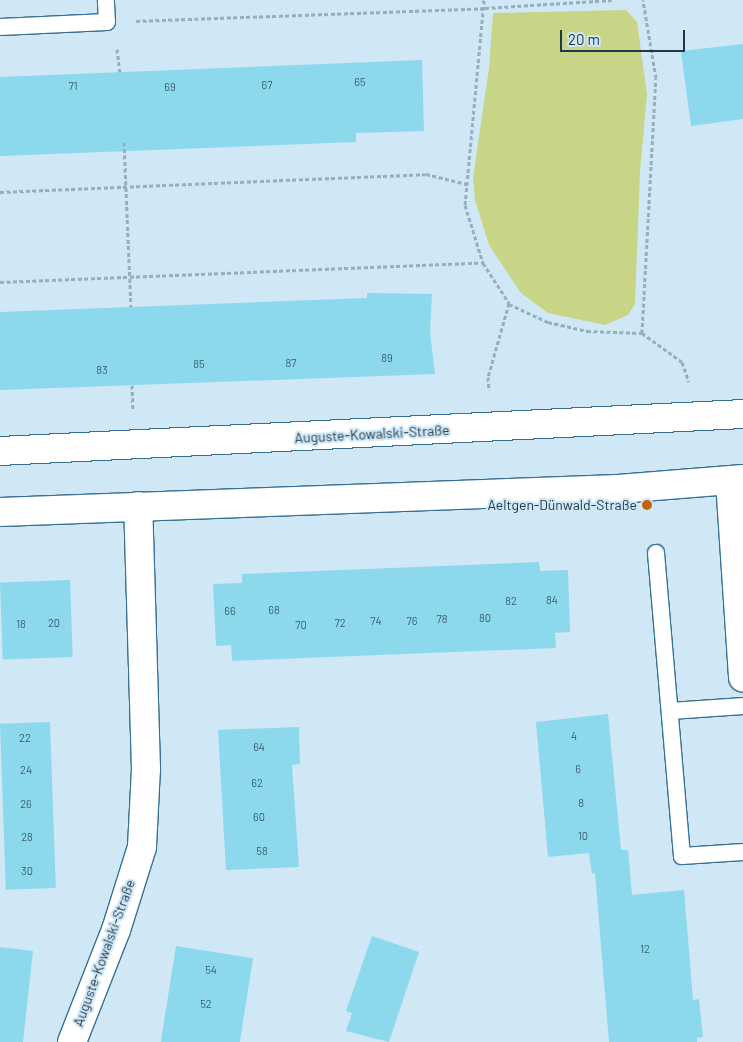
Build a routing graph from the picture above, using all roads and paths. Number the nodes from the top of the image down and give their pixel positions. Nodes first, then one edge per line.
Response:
1 (106, 0) edge
2 (484, 0) edge
3 (612, 0) edge
4 (643, 0) edge
5 (485, 8) junction
6 (107, 22) junction
7 (0, 27) edge
8 (124, 142) dead end
9 (126, 184) junction
10 (467, 184) junction
11 (0, 192) edge
12 (483, 263) junction
13 (130, 278) junction
14 (0, 282) edge
15 (509, 304) junction
16 (131, 307) dead end
17 (642, 333) junction
18 (743, 414) edge
19 (700, 416) junction
20 (492, 428) junction
21 (0, 451) edge
22 (736, 480) edge
23 (138, 506) junction
24 (0, 512) edge
25 (656, 553) dead end
26 (743, 678) edge
27 (743, 706) edge
28 (671, 711) junction
29 (743, 852) edge
30 (72, 1042) edge

1 - 6 lane
2 - 5 path
3 - 5 path
4 - 17 path
5 - 6 path
5 - 10 path
6 - 7 lane
8 - 9 path
9 - 10 path
9 - 11 path
9 - 13 path
10 - 12 path
12 - 13 path
12 - 15 path
13 - 14 path
13 - 16 path
15 - 17 path
15 - 20 path
17 - 19 path
18 - 19 street, Auguste-Kowalski-Straße
19 - 20 street, Auguste-Kowalski-Straße
20 - 21 street, Auguste-Kowalski-Straße
22 - 23 street
22 - 26 street
23 - 24 street
23 - 30 street, Auguste-Kowalski-Straße
25 - 28 lane
27 - 28 lane
28 - 29 lane

